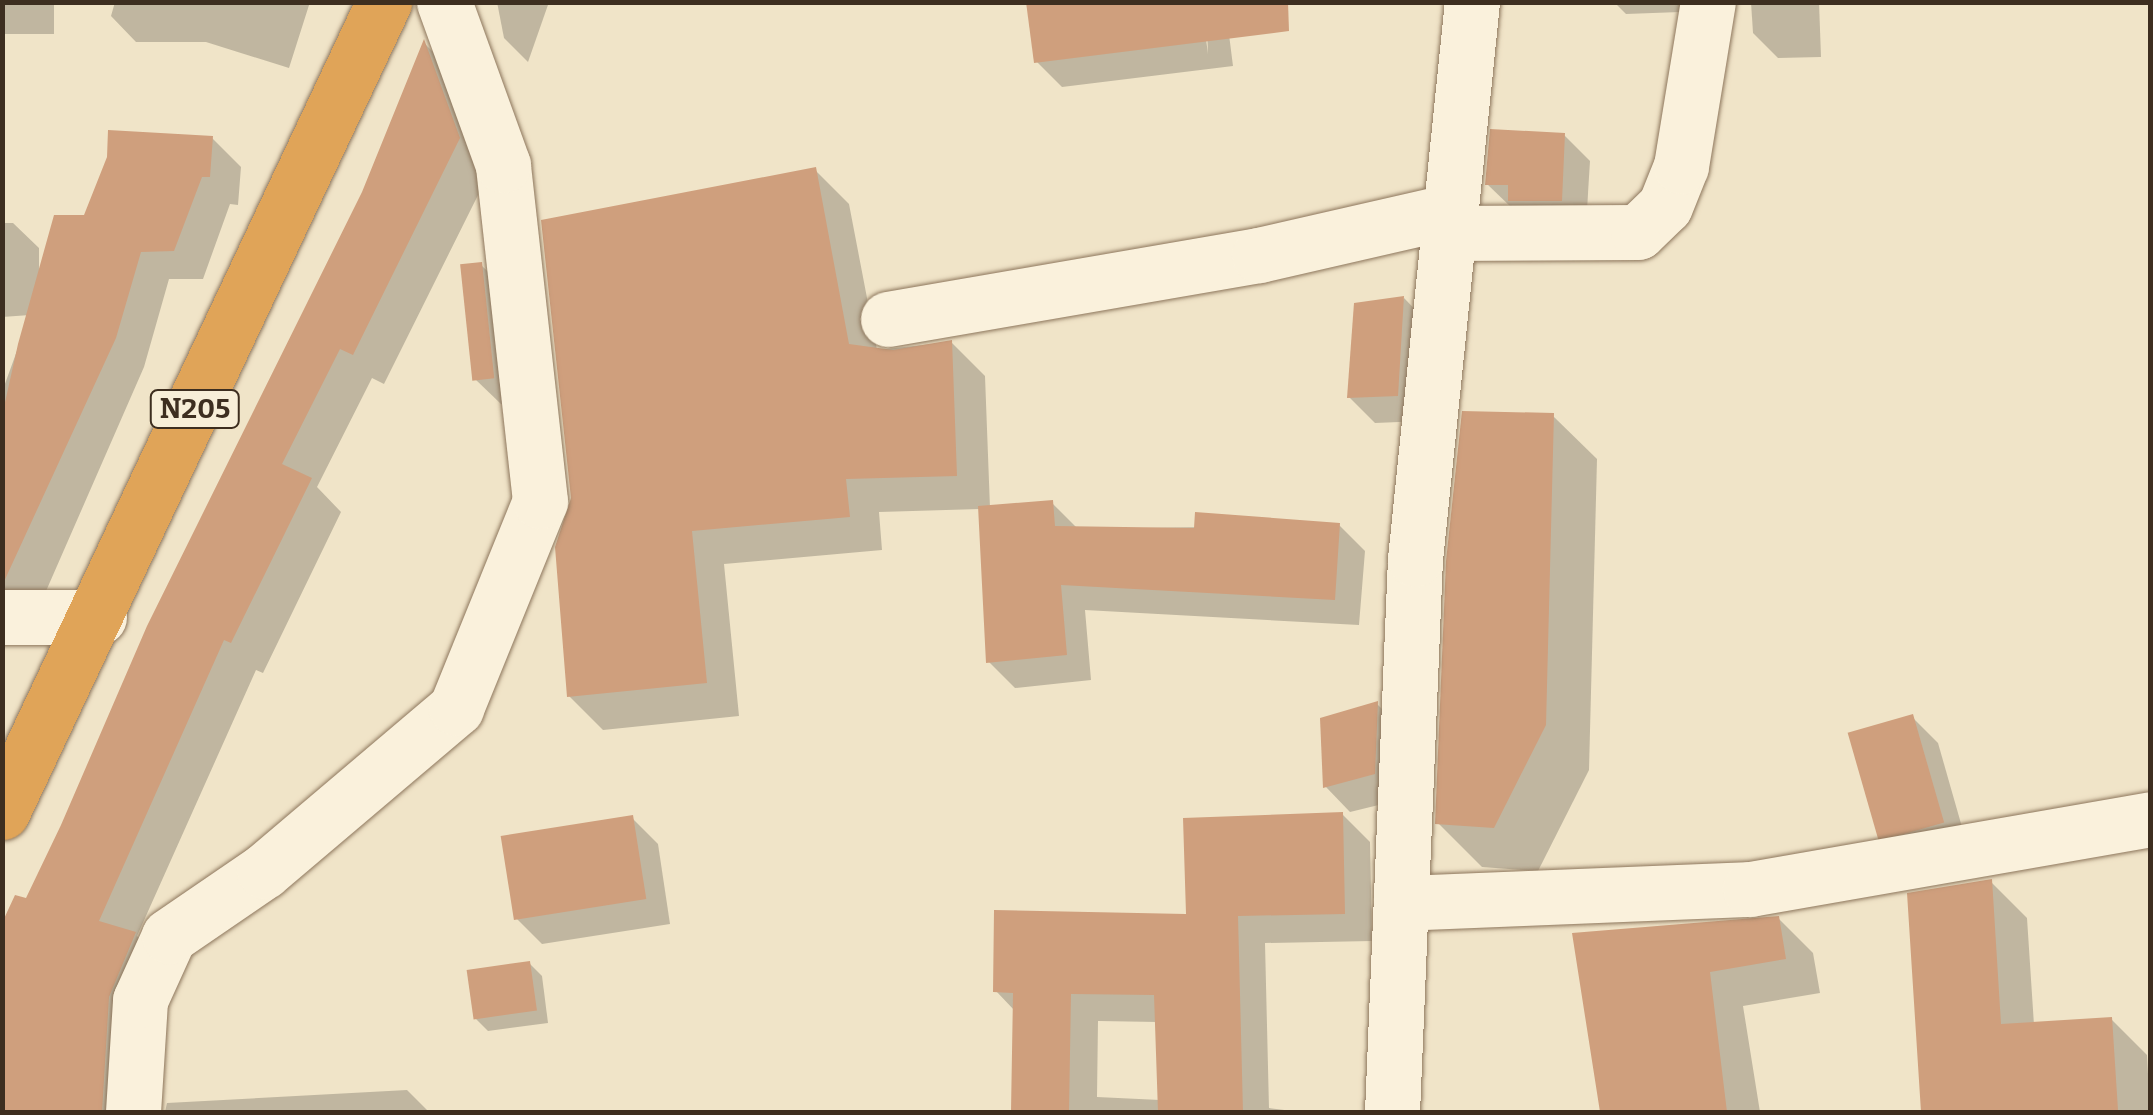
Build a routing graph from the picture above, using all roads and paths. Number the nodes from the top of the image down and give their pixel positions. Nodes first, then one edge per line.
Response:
1 (384, 2) edge
2 (444, 2) edge
3 (1472, 2) edge
4 (1708, 2) edge
5 (1446, 223) junction
6 (888, 319) dead end
7 (2, 617) edge
8 (99, 617) junction
9 (2, 812) edge
10 (2150, 819) edge
11 (1400, 903) junction
12 (132, 1112) edge
13 (1392, 1112) edge

1 - 8 highway, N205
2 - 12 street
3 - 5 street
4 - 5 street
5 - 6 street
5 - 11 street
7 - 8 street
8 - 9 highway, N205
10 - 11 street
11 - 13 street

